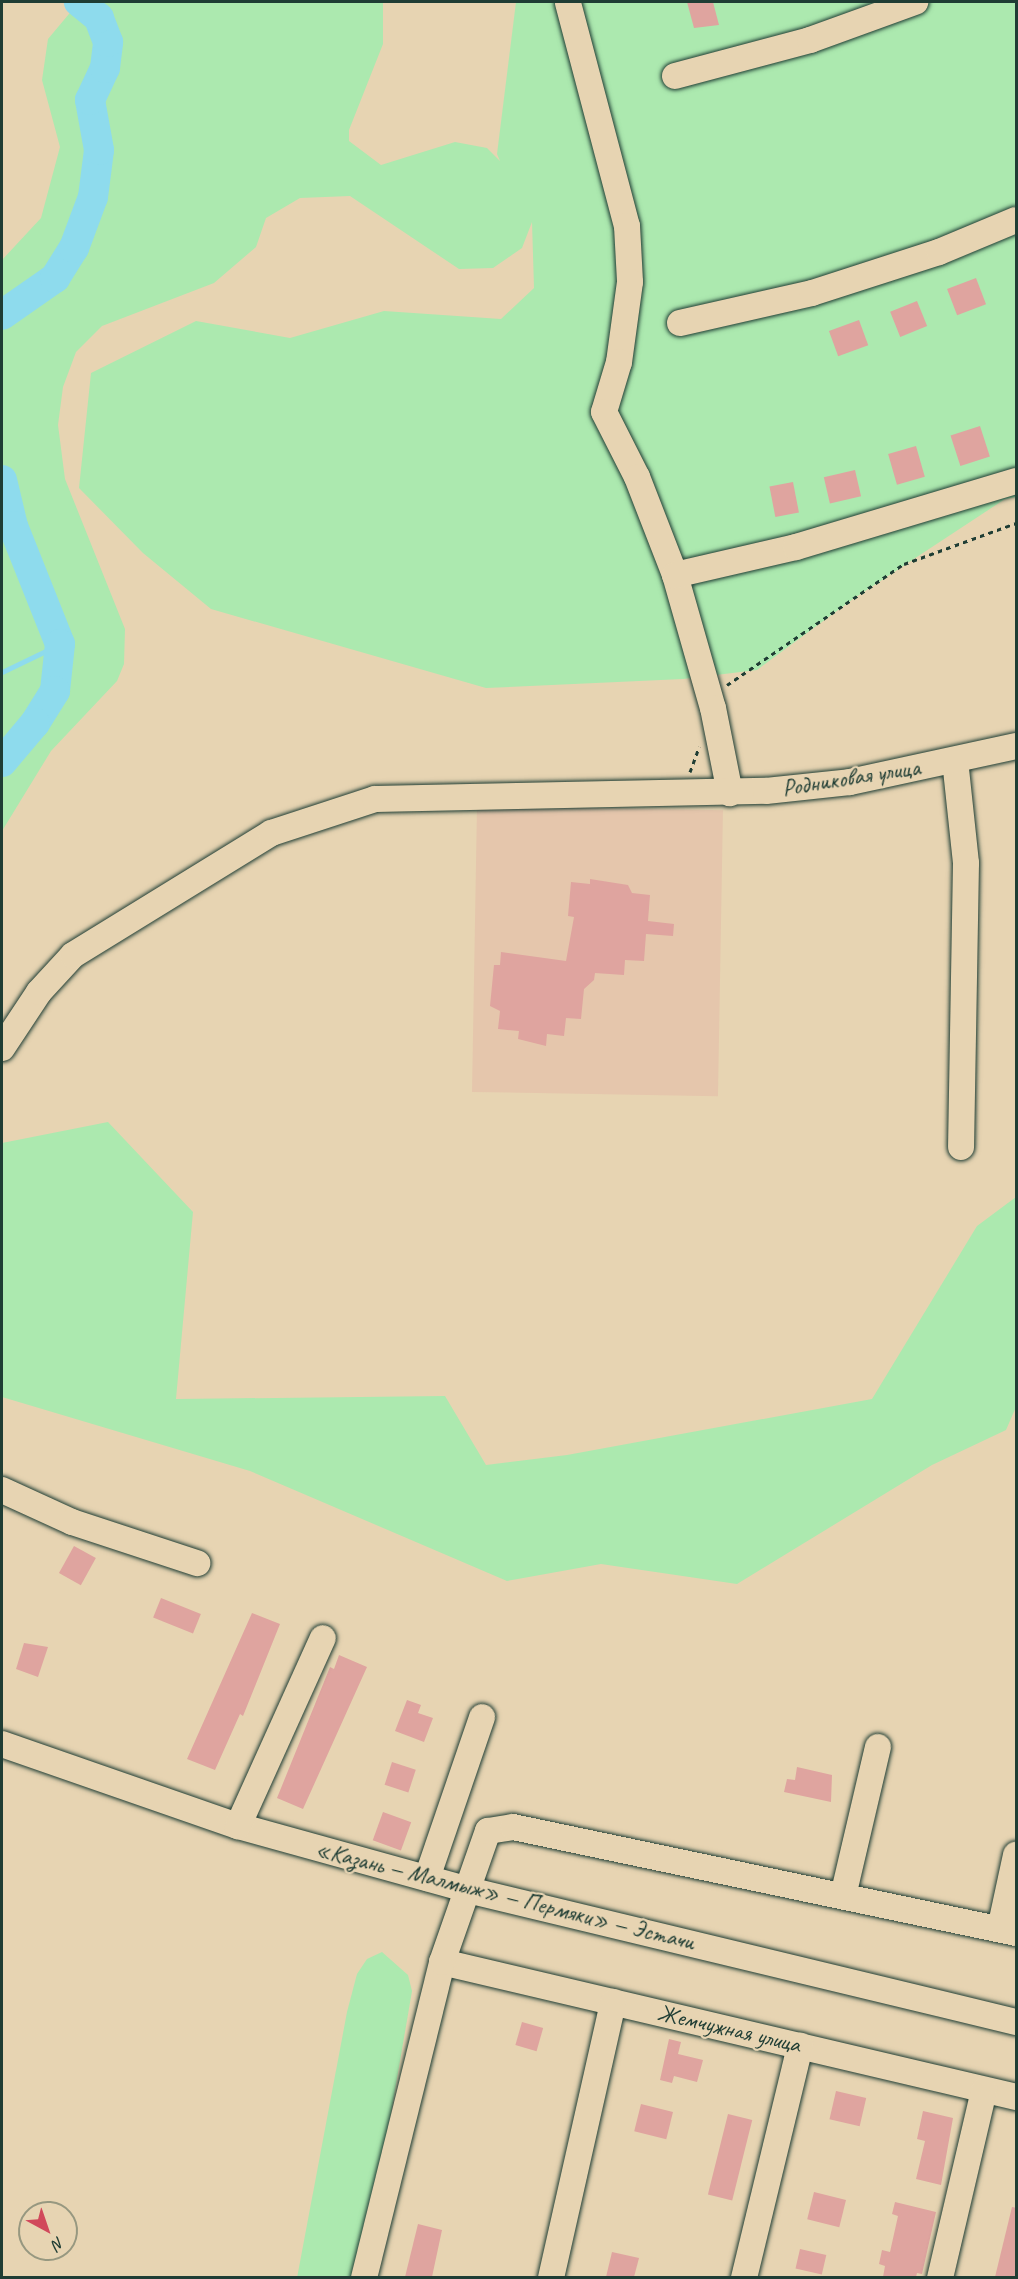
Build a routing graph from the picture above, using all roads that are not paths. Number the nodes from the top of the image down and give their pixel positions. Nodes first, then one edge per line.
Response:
1 (915, 2) edge
2 (568, 3) dead end
3 (675, 76) dead end
4 (1017, 220) edge
5 (680, 322) dead end
6 (1017, 482) edge
7 (675, 575) junction
8 (1017, 746) edge
9 (955, 760) junction
10 (730, 793) junction
11 (2, 1048) edge
12 (961, 1148) dead end
13 (2, 1490) edge
14 (197, 1563) dead end
15 (323, 1638) dead end
16 (482, 1717) dead end
17 (2, 1744) edge
18 (878, 1747) dead end
19 (238, 1826) junction
20 (1017, 1855) edge
21 (427, 1878) junction
22 (468, 1890) junction
23 (843, 1896) junction
24 (1008, 1931) edge
25 (442, 1962) junction
26 (613, 2002) junction
27 (1017, 2022) edge
28 (800, 2046) junction
29 (984, 2090) junction
30 (1017, 2097) edge
31 (364, 2277) edge
32 (551, 2277) edge
33 (744, 2277) edge
34 (940, 2277) edge

1 - 3 street
2 - 7 street
4 - 5 street
6 - 7 street
7 - 10 street
8 - 9 street, Родниковая улица
9 - 10 street, Родниковая улица
9 - 12 street
10 - 11 street, Родниковая улица
13 - 14 street
15 - 19 street
16 - 21 street
17 - 19 street, «Казань — Малмыж» — Пермяки» — Эстачи
18 - 23 street
19 - 21 street, «Казань — Малмыж» — Пермяки» — Эстачи
20 - 24 street
21 - 22 street, «Казань — Малмыж» — Пермяки» — Эстачи
22 - 23 street
22 - 25 street
22 - 27 street, «Казань — Малмыж» — Пермяки» — Эстачи
23 - 24 street
25 - 26 street, Жемчужная улица
25 - 31 street
26 - 28 street, Жемчужная улица
26 - 32 street
28 - 29 street, Жемчужная улица
28 - 33 street
29 - 30 street, Жемчужная улица
29 - 34 street

